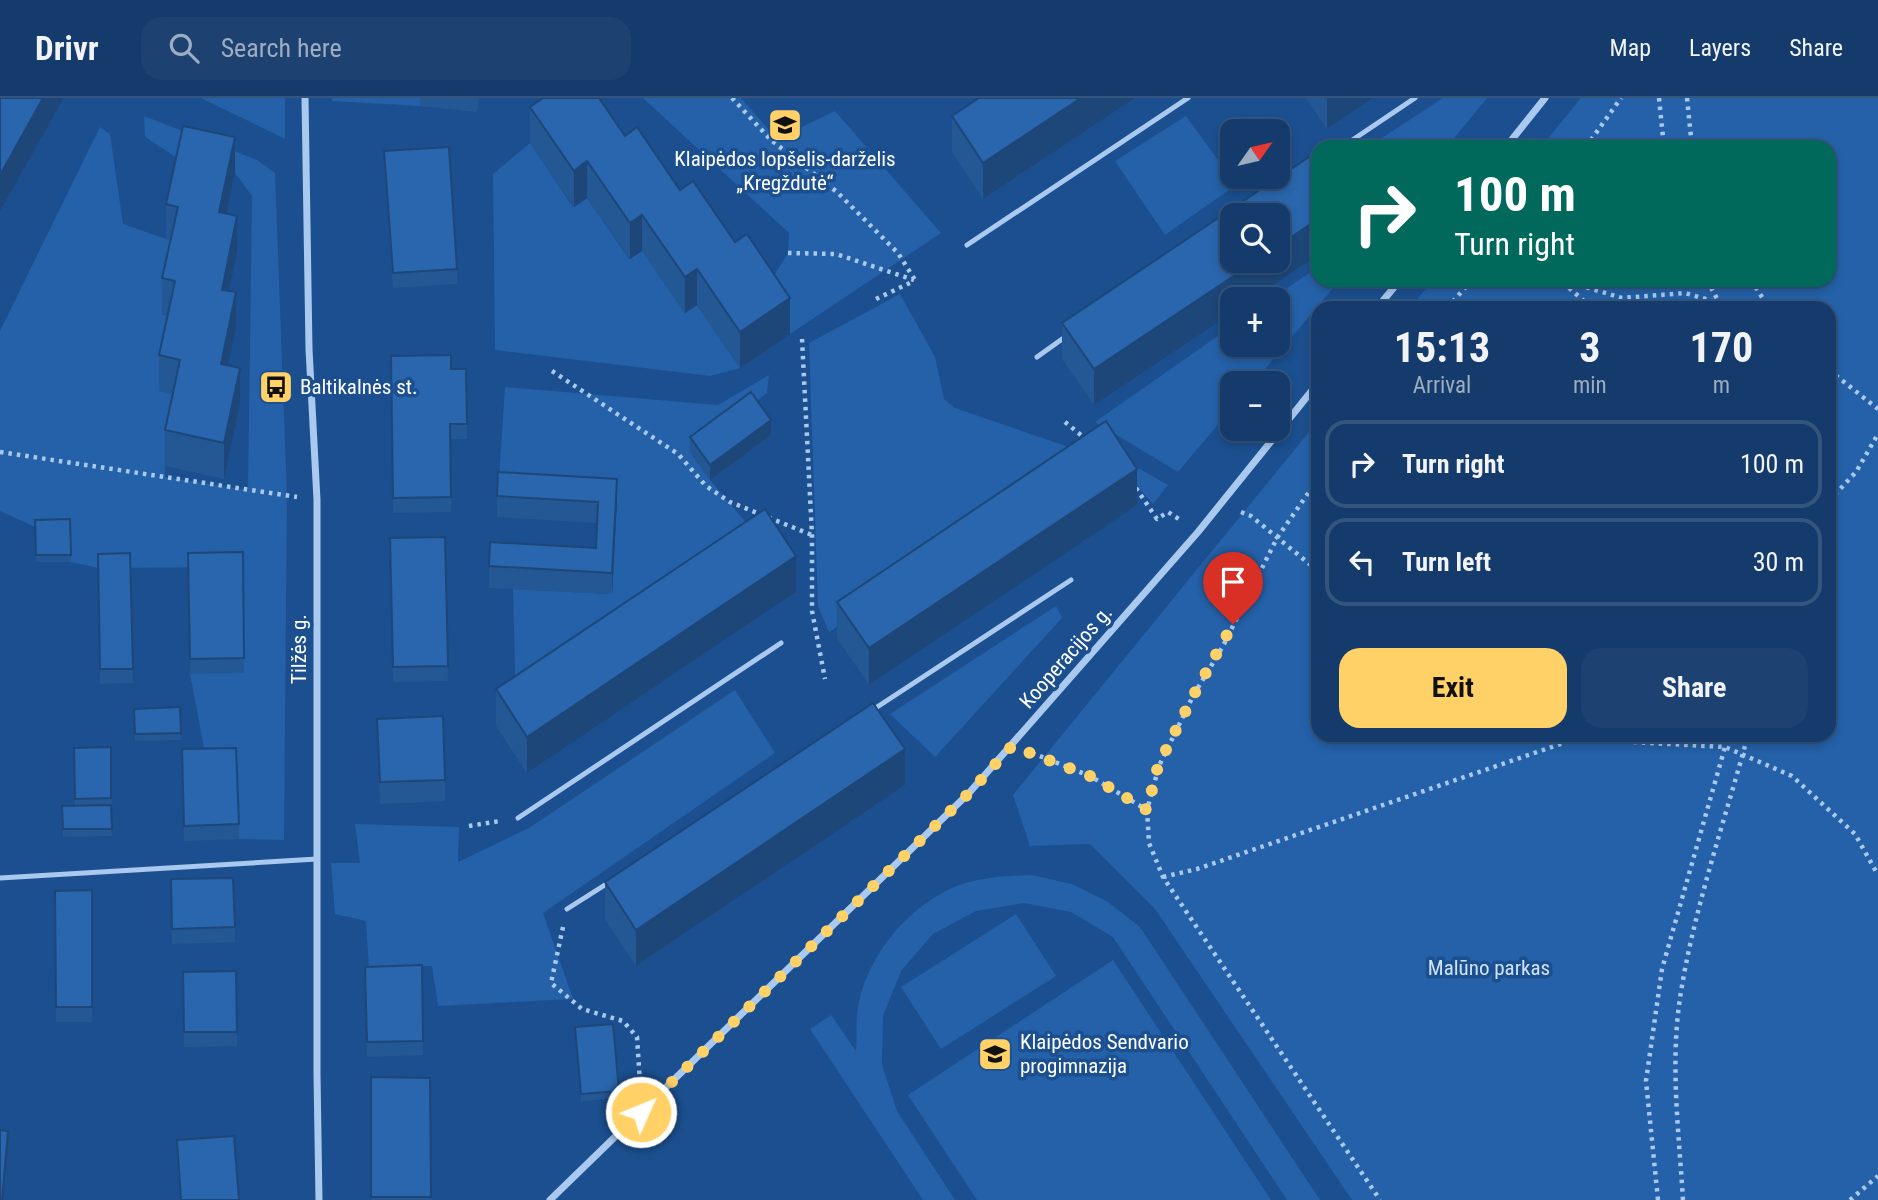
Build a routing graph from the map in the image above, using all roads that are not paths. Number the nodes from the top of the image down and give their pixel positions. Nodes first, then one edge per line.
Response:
1 (305, 98) edge
2 (1188, 98) edge
3 (1415, 98) edge
4 (1545, 98) edge
5 (1352, 140) edge
6 (1512, 140) edge
7 (967, 245) dead end
8 (1394, 287) edge
9 (1383, 301) edge
10 (1071, 333) edge
11 (1037, 357) dead end
12 (1311, 392) edge
13 (1071, 580) dead end
14 (781, 643) dead end
15 (869, 713) edge
16 (518, 818) road end
17 (317, 859) junction
18 (0, 878) edge
19 (612, 880) edge
20 (567, 909) road end
21 (320, 1200) edge
22 (550, 1200) edge

1 - 17 street, Tilžės g.
2 - 7 lane
3 - 5 lane
4 - 6 street
8 - 9 street
10 - 11 lane
12 - 22 street, Kooperacijos g.
13 - 15 lane
14 - 16 lane
17 - 18 lane
17 - 21 street, Tilžės g.
19 - 20 lane

